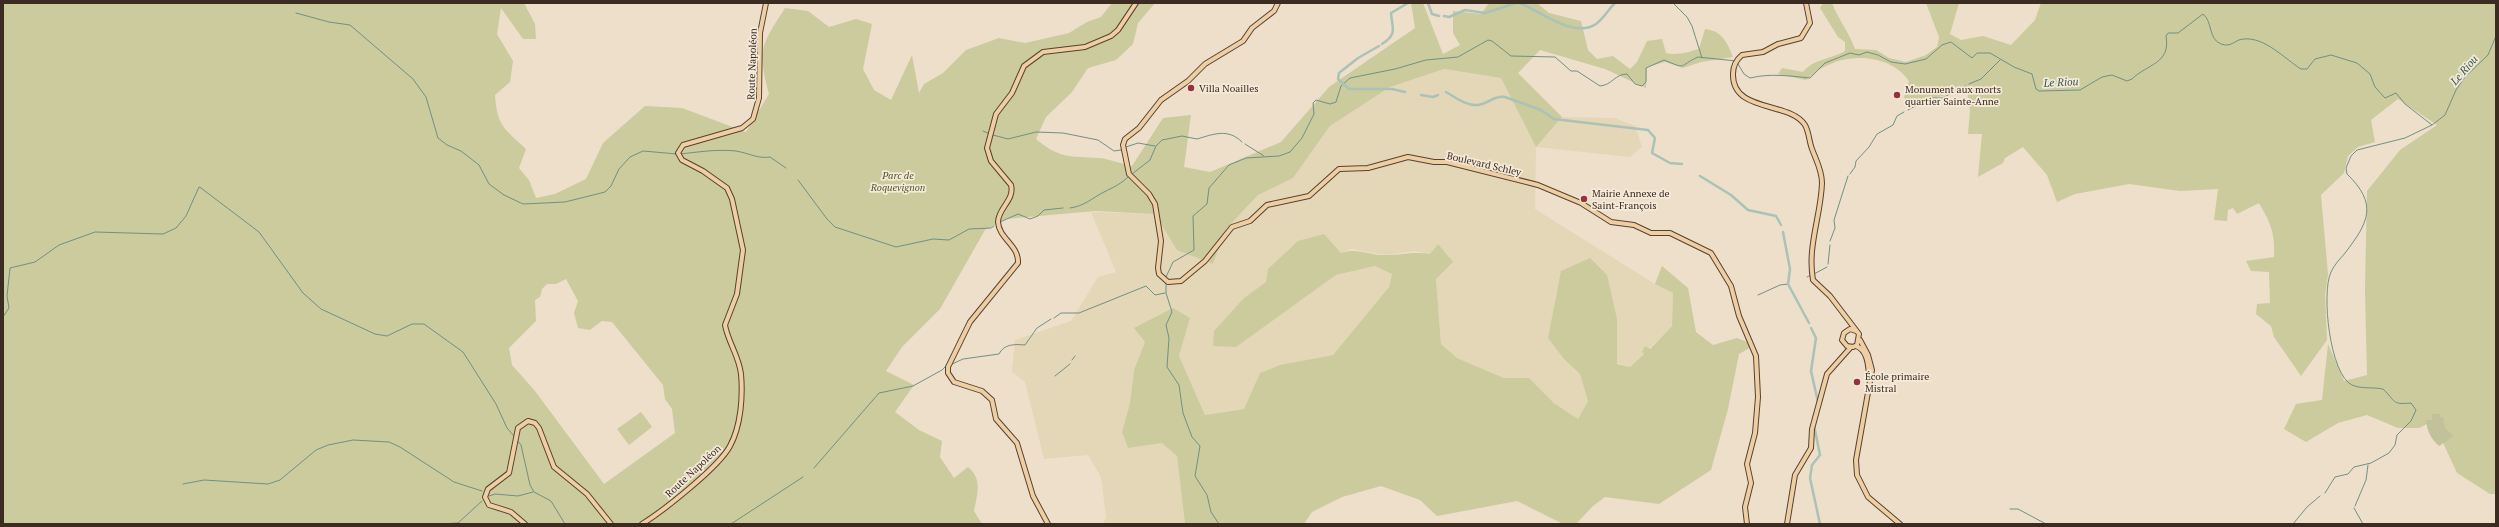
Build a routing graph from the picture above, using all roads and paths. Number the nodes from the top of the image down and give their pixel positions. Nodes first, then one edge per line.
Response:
1 (766, 3) edge
2 (1136, 3) edge
3 (1278, 3) edge
4 (1806, 3) edge
5 (1849, 319) junction
6 (1848, 330) junction
7 (1856, 331) junction
8 (1860, 340) junction
9 (1845, 344) junction
10 (1853, 347) junction
11 (1843, 358) junction
12 (1869, 382) junction
13 (583, 491) junction
14 (597, 508) junction
15 (525, 524) edge
16 (607, 524) edge
17 (611, 524) edge
18 (642, 524) edge
19 (1048, 524) edge
20 (1747, 524) edge
21 (1787, 524) edge
22 (1900, 524) edge

1 - 18 main road, Route Napoléon
2 - 19 main road
3 - 20 main road, Boulevard Schley
4 - 5 main road
5 - 6 main road
5 - 7 main road
6 - 7 main road
6 - 9 main road
7 - 8 main road
8 - 10 main road
8 - 12 main road
9 - 10 main road
9 - 11 main road
10 - 11 main road
10 - 12 main road
11 - 21 main road
12 - 22 main road
13 - 14 main road
13 - 14 main road
13 - 15 main road
14 - 16 main road
14 - 17 main road

